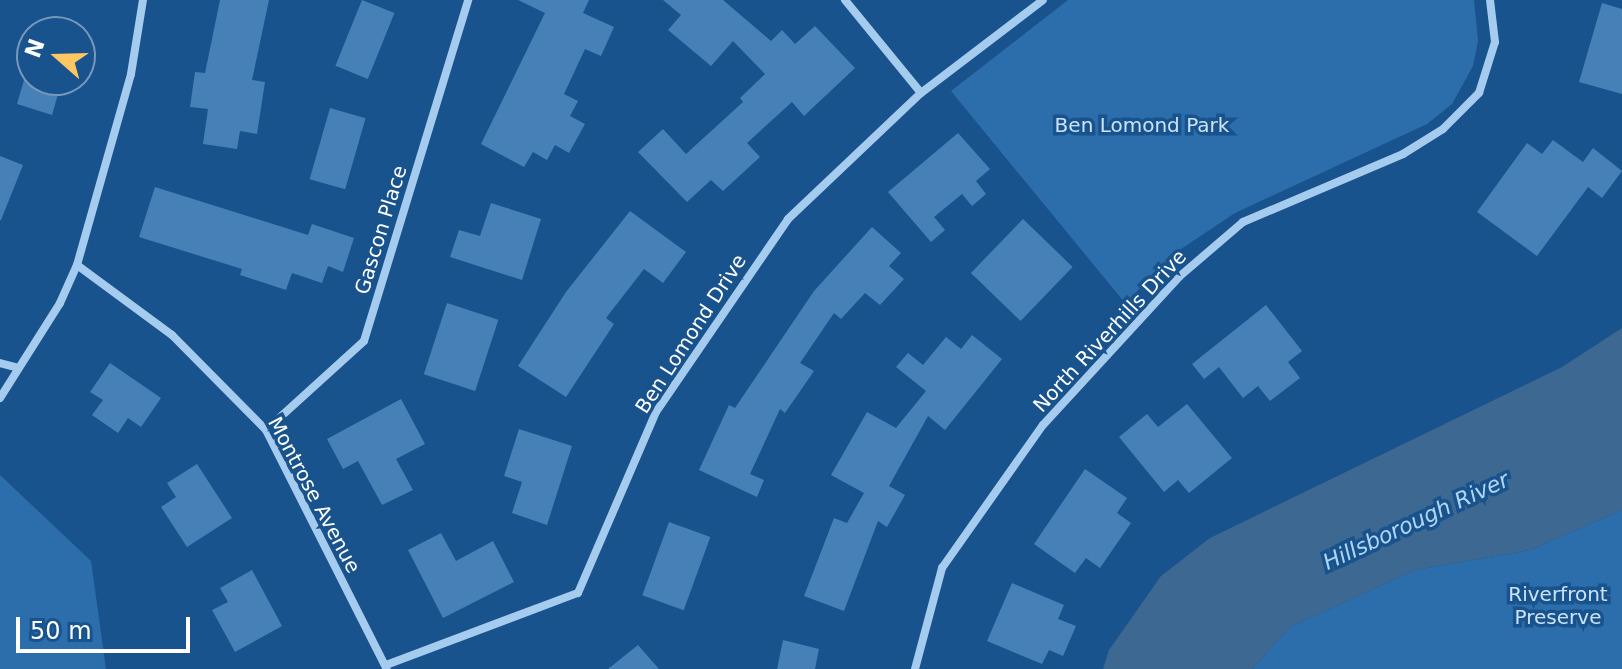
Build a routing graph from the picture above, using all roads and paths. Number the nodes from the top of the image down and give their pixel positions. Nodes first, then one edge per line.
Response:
1 (143, 0) edge
2 (468, 0) edge
3 (845, 0) edge
4 (1043, 0) edge
5 (1490, 0) edge
6 (921, 93) junction
7 (77, 265) junction
8 (0, 363) edge
9 (15, 367) junction
10 (0, 398) edge
11 (266, 430) junction
12 (386, 667) edge
13 (915, 669) edge

1 - 7 street
2 - 11 street, Gascon Place
3 - 6 street
4 - 6 street, Ben Lomond Drive
5 - 13 street, North Riverhills Drive
6 - 12 street, Ben Lomond Drive
7 - 9 street
7 - 11 street, Montrose Avenue
8 - 9 street
9 - 10 street
11 - 12 street, Montrose Avenue

